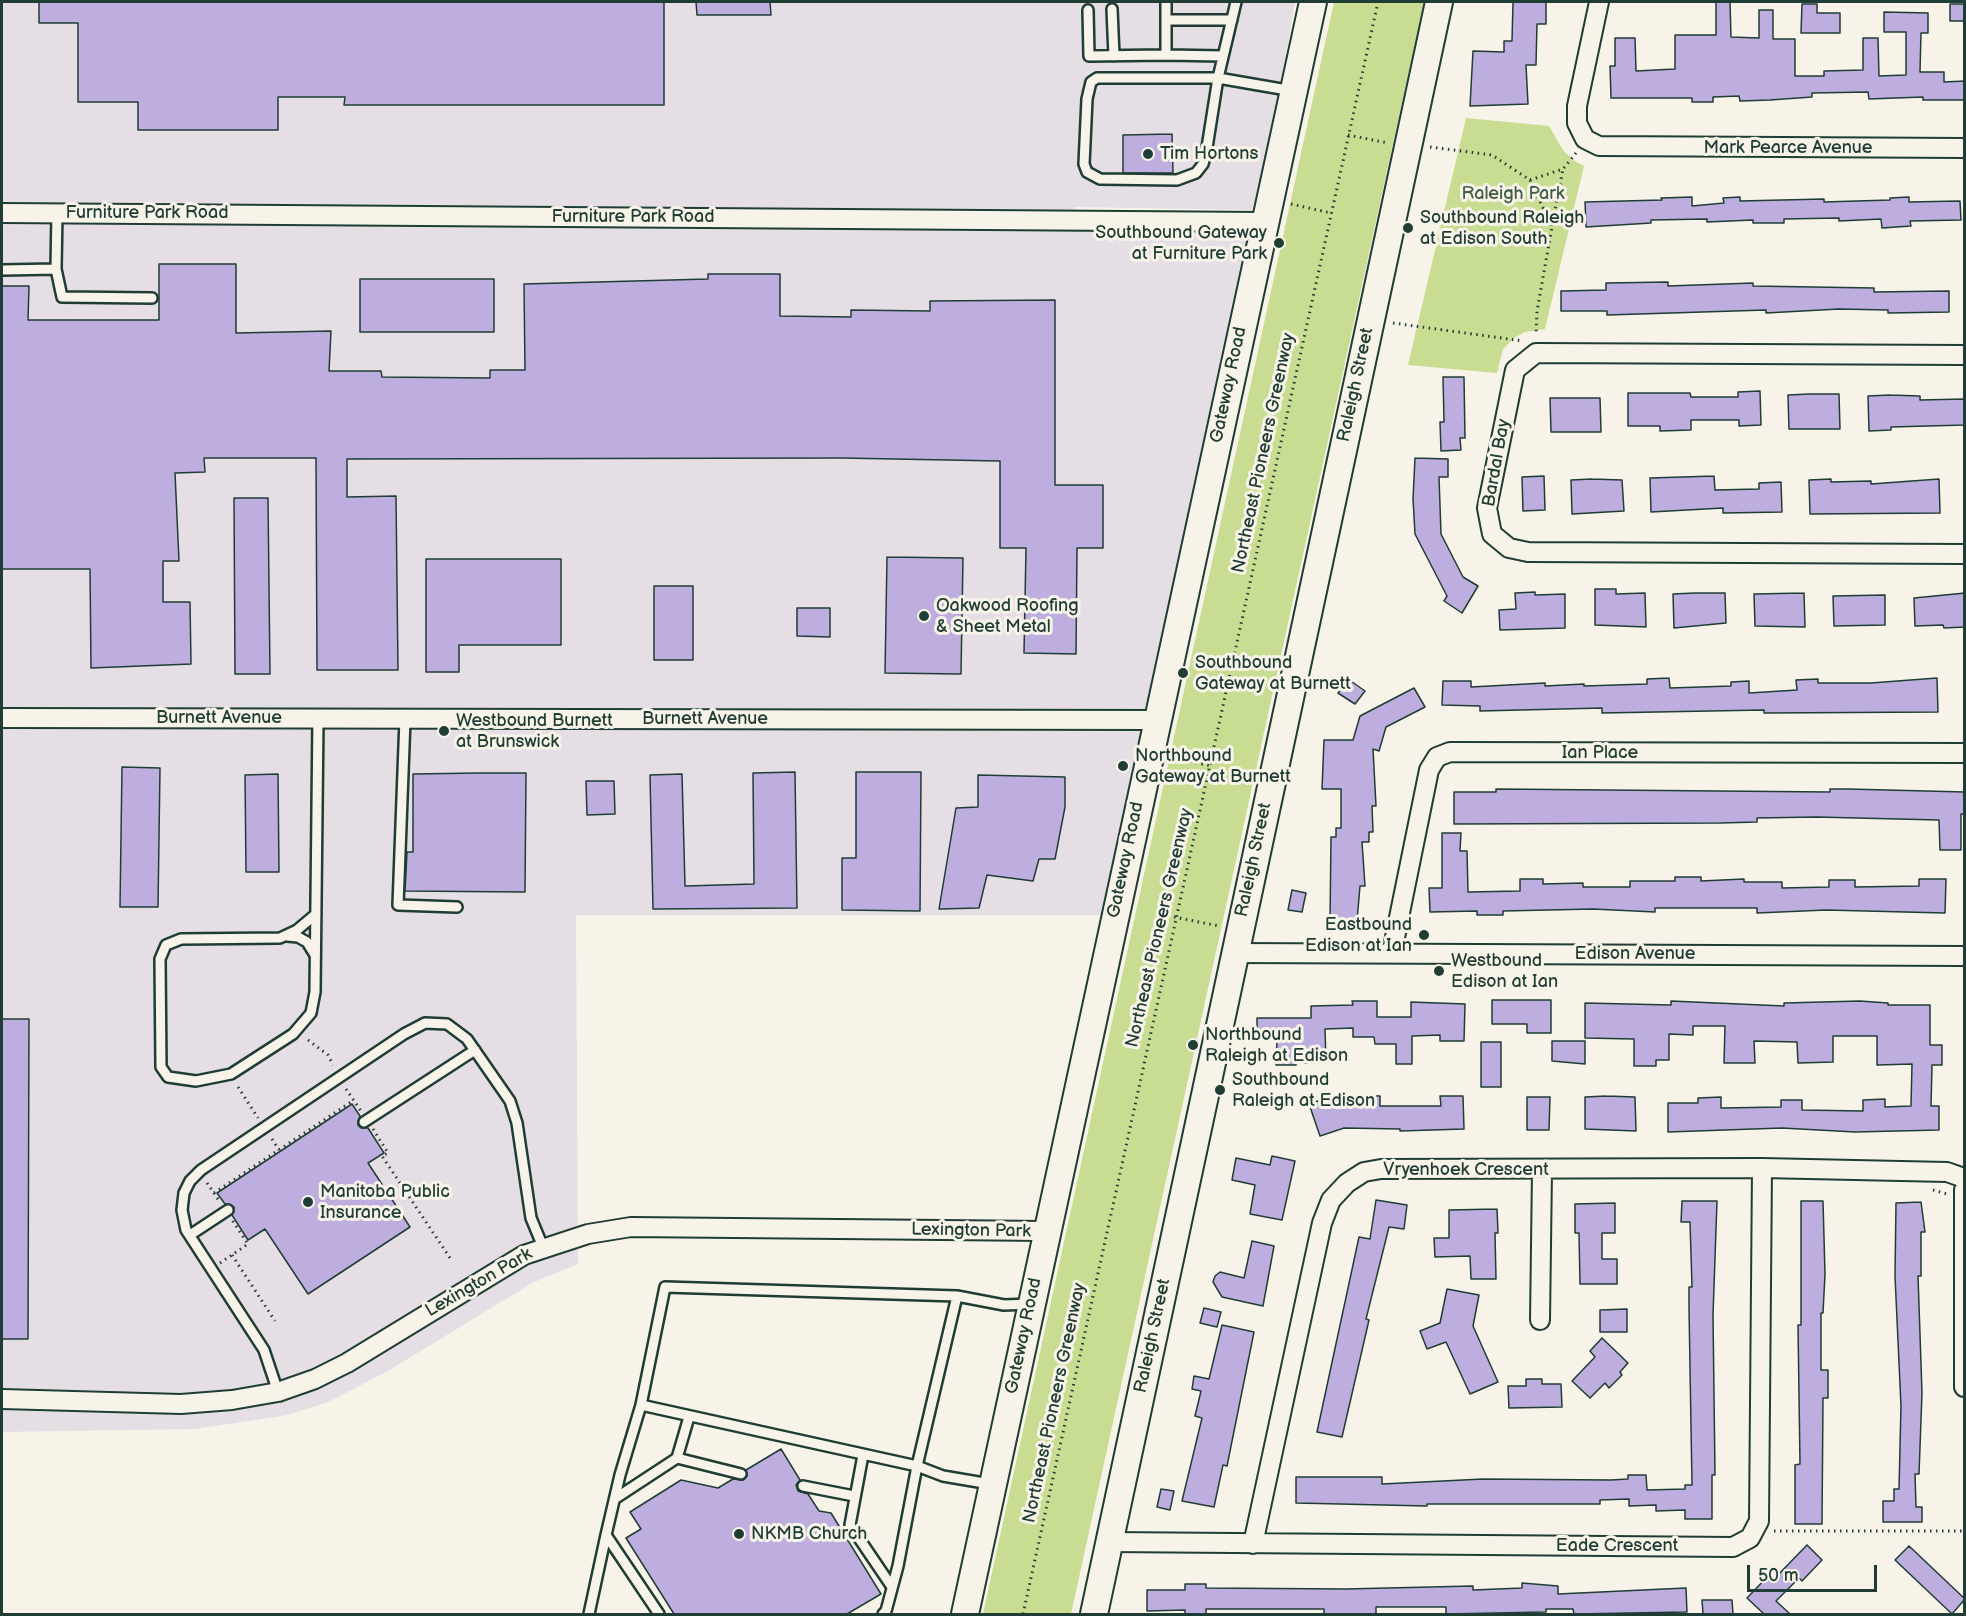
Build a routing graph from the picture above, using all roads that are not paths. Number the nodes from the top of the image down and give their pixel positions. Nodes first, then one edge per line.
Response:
1 (1166, 2) edge
2 (1236, 2) edge
3 (1313, 2) edge
4 (1439, 2) edge
5 (1599, 2) edge
6 (1112, 9) dead end
7 (1088, 10) dead end
8 (1166, 20) junction
9 (1232, 20) junction
10 (1166, 55) junction
11 (1114, 56) junction
12 (1223, 57) junction
13 (1218, 78) junction
14 (1293, 91) junction
15 (1965, 148) edge
16 (1267, 210) junction
17 (57, 212) junction
18 (2, 213) edge
19 (56, 269) junction
20 (2, 270) edge
21 (152, 298) dead end
22 (1965, 354) edge
23 (1965, 554) edge
24 (2, 718) edge
25 (318, 718) junction
26 (405, 719) junction
27 (1157, 720) junction
28 (1965, 753) edge
29 (457, 907) dead end
30 (316, 914) junction
31 (285, 936) junction
32 (1236, 942) junction
33 (1392, 952) junction
34 (1965, 956) edge
35 (315, 957) junction
36 (475, 1050) junction
37 (367, 1122) road end
38 (1762, 1168) junction
39 (1542, 1171) junction
40 (1965, 1179) edge
41 (1965, 1190) edge
42 (228, 1210) dead end
43 (1046, 1231) junction
44 (190, 1235) junction
45 (543, 1247) junction
46 (957, 1296) junction
47 (1030, 1304) junction
48 (1540, 1320) dead end
49 (1965, 1387) edge
50 (278, 1392) junction
51 (2, 1399) edge
52 (641, 1405) junction
53 (689, 1418) junction
54 (863, 1455) junction
55 (677, 1458) junction
56 (917, 1466) junction
57 (741, 1474) dead end
58 (992, 1485) junction
59 (803, 1486) dead end
60 (854, 1496) junction
61 (616, 1498) junction
62 (606, 1535) junction
63 (1109, 1542) junction
64 (1253, 1544) junction
65 (892, 1587) junction
66 (589, 1614) edge
67 (659, 1614) edge
68 (883, 1614) edge
69 (965, 1614) edge
70 (1094, 1614) edge

1 - 8 lane
2 - 9 lane
3 - 14 main road, Gateway Road
4 - 32 main road, Raleigh Street
5 - 15 street, Mark Pearce Avenue
6 - 11 lane
7 - 11 lane
8 - 9 lane
8 - 10 lane
9 - 12 lane
10 - 11 lane
10 - 12 lane
12 - 13 lane
13 - 13 lane
13 - 14 lane
14 - 16 main road, Gateway Road
16 - 17 street, Furniture Park Road
16 - 27 main road, Gateway Road
17 - 18 street, Furniture Park Road
17 - 19 lane
19 - 20 lane
19 - 21 lane
22 - 23 street, Bardal Bay
24 - 25 street, Burnett Avenue
25 - 26 street, Burnett Avenue
25 - 30 lane
26 - 27 street, Burnett Avenue
26 - 29 lane
27 - 43 main road, Gateway Road
28 - 33 street, Ian Place
30 - 31 lane
30 - 35 lane
31 - 35 lane
31 - 35 lane
32 - 33 street, Edison Avenue
32 - 63 main road, Raleigh Street
33 - 34 street, Edison Avenue
36 - 37 lane
36 - 44 lane
36 - 45 lane
38 - 39 street, Vryenhoek Crescent
38 - 40 street, Vryenhoek Crescent
38 - 64 street, Eade Crescent
39 - 48 street
39 - 64 street, Vryenhoek Crescent
41 - 49 street
42 - 44 lane
43 - 45 street, Lexington Park
43 - 47 main road, Gateway Road
44 - 50 lane
45 - 50 street, Lexington Park
46 - 47 lane
46 - 52 lane
46 - 56 lane
47 - 58 main road, Gateway Road
50 - 51 street, Lexington Park
52 - 53 lane
52 - 61 lane
53 - 54 lane
53 - 55 lane
54 - 56 lane
54 - 60 lane
55 - 57 lane
55 - 61 lane
56 - 58 lane
56 - 65 lane
58 - 69 main road, Gateway Road
59 - 60 lane
60 - 65 lane
61 - 62 lane
62 - 66 lane
62 - 67 lane
63 - 64 street, Eade Crescent
63 - 70 main road, Raleigh Street
65 - 68 lane

